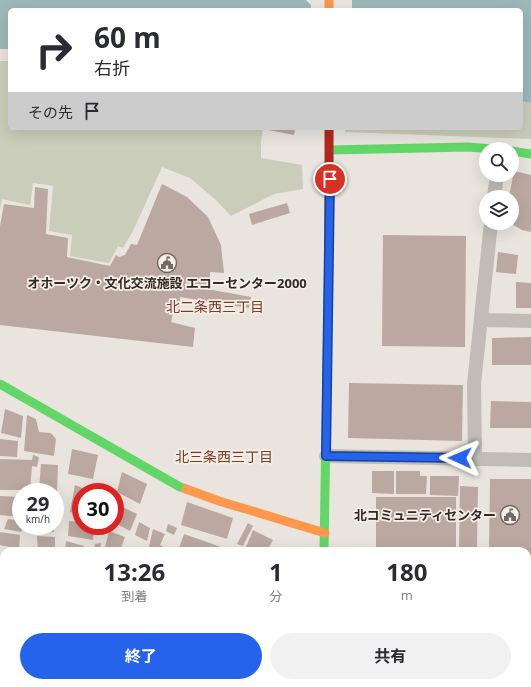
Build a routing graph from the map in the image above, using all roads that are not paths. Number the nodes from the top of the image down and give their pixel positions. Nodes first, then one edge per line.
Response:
1 (329, 130) edge
2 (479, 148) edge
3 (330, 150) junction
4 (519, 152) edge
5 (531, 154) edge
6 (490, 230) edge
7 (481, 320) junction
8 (531, 320) edge
9 (0, 384) edge
10 (326, 456) junction
11 (475, 458) junction
12 (531, 460) edge
13 (325, 533) junction
14 (324, 547) edge

1 - 3 street
2 - 3 street
3 - 10 street
4 - 5 street
6 - 7 street
7 - 8 street
7 - 11 street
9 - 13 street
10 - 11 street
10 - 13 street
11 - 12 street
13 - 14 street

